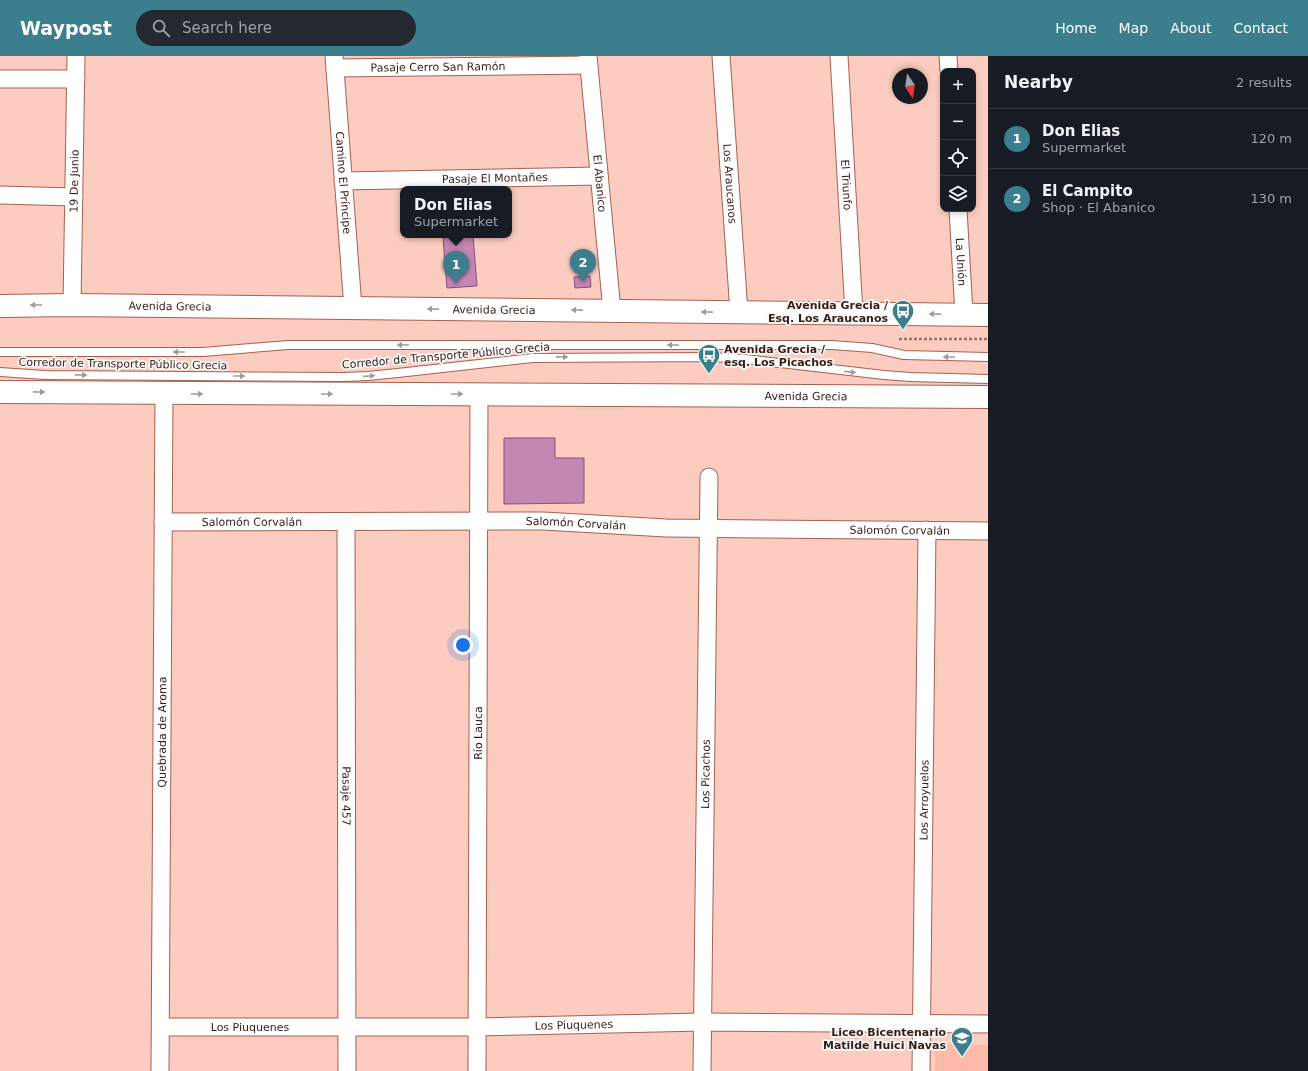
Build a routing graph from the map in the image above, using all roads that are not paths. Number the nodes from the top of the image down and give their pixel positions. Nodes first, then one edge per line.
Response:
1 (76, 56) edge
2 (721, 56) edge
3 (839, 56) edge
4 (948, 56) edge
5 (588, 61) edge
6 (335, 62) edge
7 (949, 68) edge
8 (0, 79) edge
9 (76, 79) junction
10 (599, 176) junction
11 (343, 181) junction
12 (0, 195) edge
13 (74, 197) junction
14 (958, 212) edge
15 (72, 305) junction
16 (0, 306) edge
17 (353, 308) junction
18 (612, 311) junction
19 (739, 312) junction
20 (854, 313) junction
21 (964, 314) junction
22 (988, 315) edge
23 (0, 352) edge
24 (988, 357) edge
25 (0, 372) edge
26 (988, 379) edge
27 (0, 392) edge
28 (164, 394) junction
29 (479, 394) junction
30 (988, 397) edge
31 (709, 477) dead end
32 (480, 521) junction
33 (163, 522) junction
34 (346, 522) junction
35 (708, 528) junction
36 (927, 530) junction
37 (988, 531) edge
38 (703, 1022) junction
39 (922, 1023) junction
40 (988, 1024) edge
41 (161, 1027) junction
42 (347, 1027) junction
43 (477, 1027) junction
44 (160, 1071) edge
45 (347, 1071) edge
46 (477, 1071) edge
47 (702, 1071) edge
48 (921, 1071) edge

1 - 9 street, 19 De Junio
2 - 19 street, Los Araucanos
3 - 20 street, El Triunfo
4 - 7 street
5 - 6 street, Pasaje Cerro San Ramón
5 - 10 street, El Abanico
6 - 11 street, Camino El Príncipe
8 - 9 street
9 - 13 street, 19 De Junio
10 - 11 street, Pasaje El Montañes
10 - 18 street, El Abanico
11 - 17 street, Camino El Príncipe
12 - 13 street
13 - 15 street, 19 De Junio
14 - 21 street, La Unión
15 -> 16 main road, Avenida Grecia
15 - 17 main road, Avenida Grecia
18 -> 17 main road, Avenida Grecia
19 -> 18 main road, Avenida Grecia
19 - 20 main road, Avenida Grecia
21 -> 20 main road, Avenida Grecia
21 - 22 main road, Avenida Grecia
24 -> 23 lane, Corredor de Transporte Público Grecia
25 -> 26 lane, Corredor de Transporte Público Grecia
27 -> 28 main road, Avenida Grecia
28 -> 29 main road, Avenida Grecia
28 - 33 street, Quebrada de Aroma
29 - 30 main road, Avenida Grecia
29 - 32 street, Río Lauca
31 - 35 street, Los Picachos
32 - 34 street, Salomón Corvalán
32 - 35 street, Salomón Corvalán
32 - 43 street, Río Lauca
33 - 34 street, Salomón Corvalán
33 - 41 street, Quebrada de Aroma
34 - 42 street, Pasaje 457
35 - 36 street, Salomón Corvalán
35 - 38 street, Los Picachos
36 - 37 street, Salomón Corvalán
36 - 39 street, Los Arroyuelos
38 - 39 street, Los Piuquenes
38 - 43 street, Los Piuquenes
38 - 47 street, Los Picachos
39 - 40 street, Los Piuquenes
39 - 48 street, Los Arroyuelos
41 - 42 street, Los Piuquenes
41 - 44 street, Quebrada de Aroma
42 - 43 street, Los Piuquenes
42 - 45 street, Pasaje 457
43 - 46 street, Río Lauca

